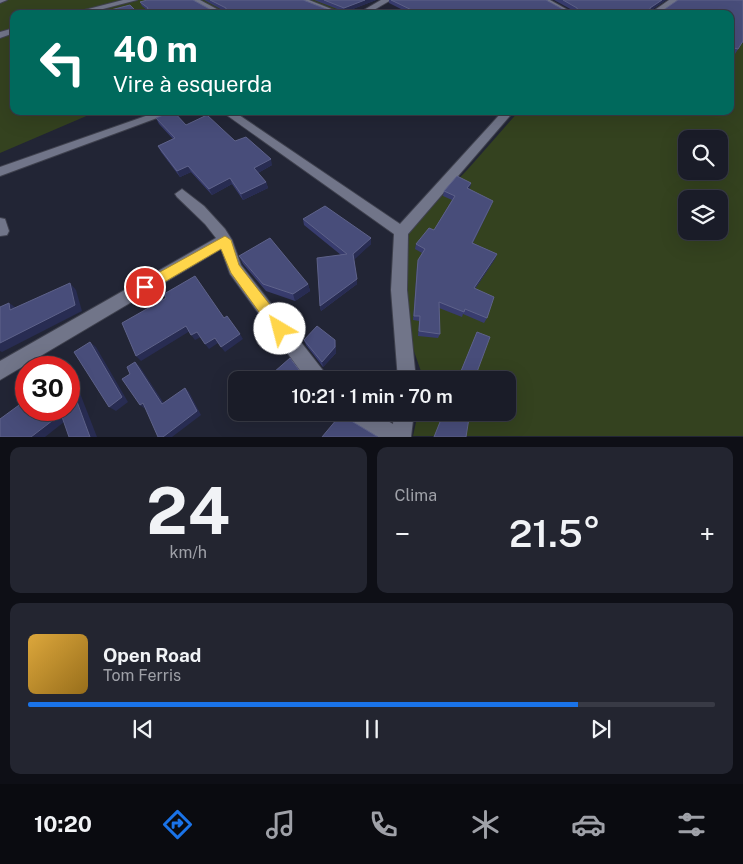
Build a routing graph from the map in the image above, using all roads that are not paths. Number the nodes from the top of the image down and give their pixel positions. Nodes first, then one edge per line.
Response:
1 (194, 0) edge
2 (302, 0) edge
3 (387, 0) edge
4 (544, 0) edge
5 (674, 0) edge
6 (132, 2) edge
7 (93, 10) edge
8 (214, 10) edge
9 (329, 10) edge
10 (368, 10) edge
11 (563, 10) edge
12 (659, 10) edge
13 (160, 115) edge
14 (232, 115) edge
15 (505, 115) edge
16 (0, 172) edge
17 (182, 194) dead end
18 (401, 232) junction
19 (225, 240) junction
20 (0, 371) edge
21 (311, 371) edge
22 (406, 371) edge
23 (368, 421) edge
24 (403, 421) edge
25 (396, 436) edge
26 (401, 436) edge

1 - 8 street
2 - 9 street
3 - 10 street
4 - 11 street
5 - 12 street
6 - 7 street
13 - 16 street
14 - 18 street
15 - 18 street
17 - 19 street
18 - 22 street
19 - 20 street
19 - 21 street
23 - 25 street
24 - 26 street

